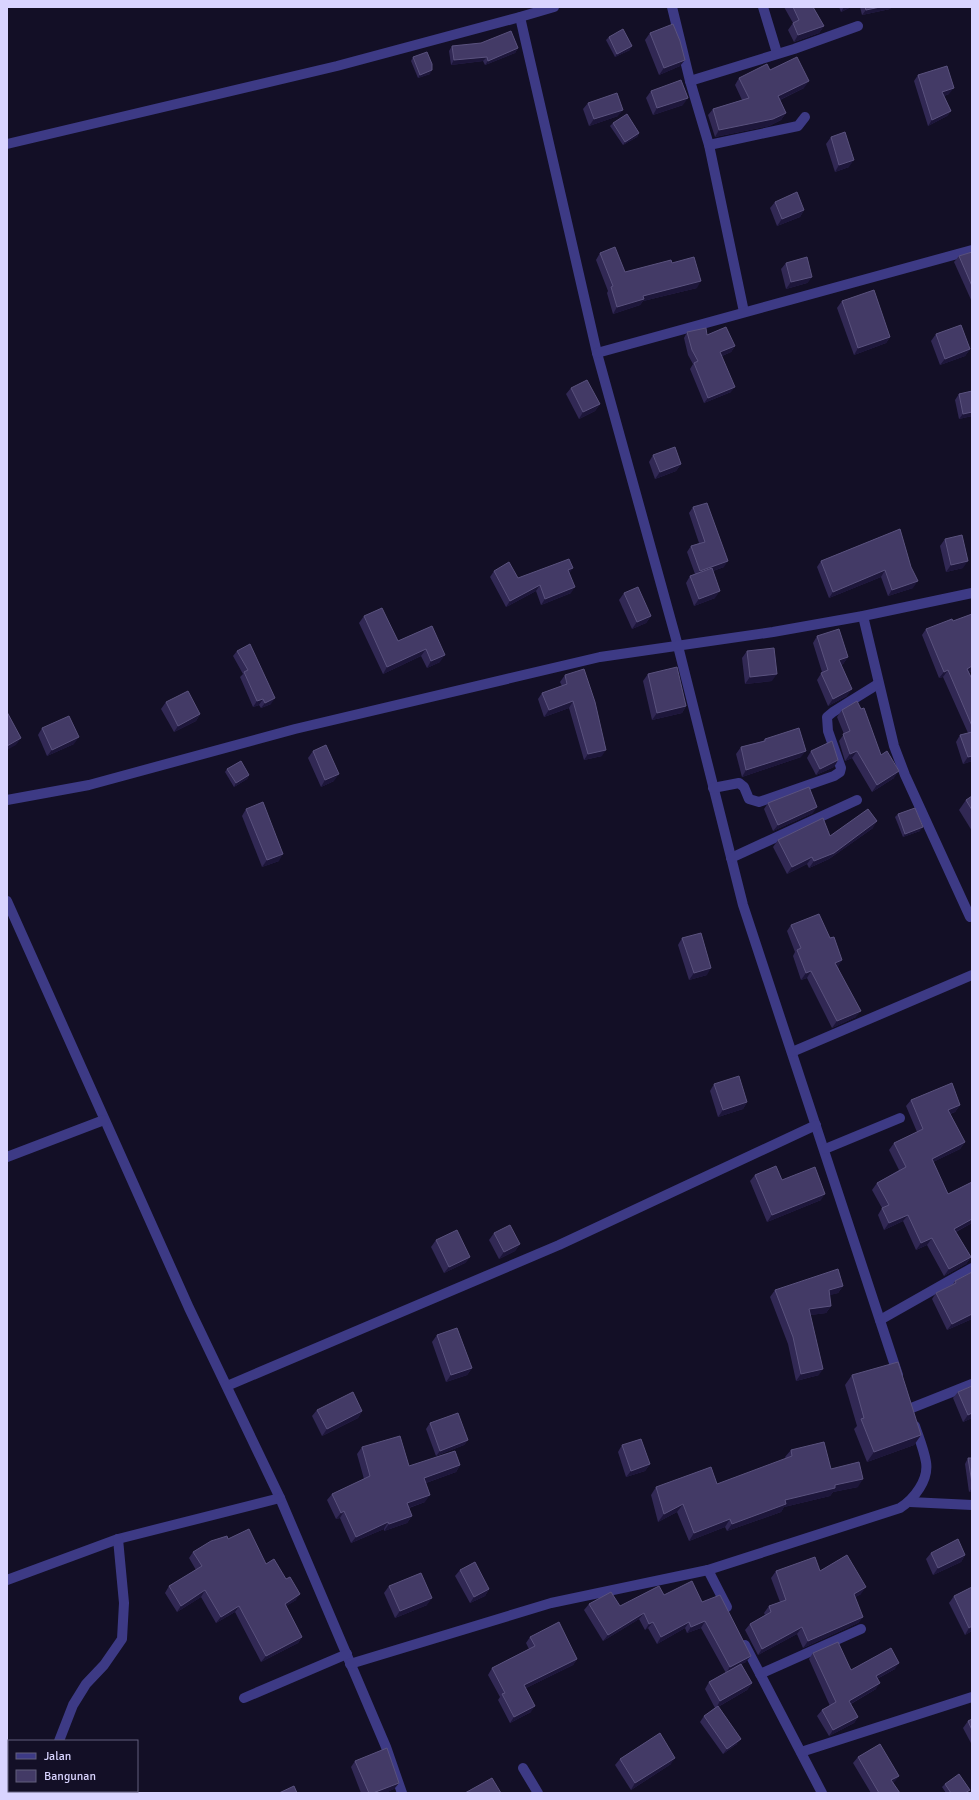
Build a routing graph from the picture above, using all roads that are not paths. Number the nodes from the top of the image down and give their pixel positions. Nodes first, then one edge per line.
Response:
1 (554, 7) edge
2 (672, 7) edge
3 (763, 7) edge
4 (520, 18) junction
5 (858, 26) dead end
6 (777, 53) junction
7 (690, 81) junction
8 (805, 117) dead end
9 (7, 144) edge
10 (709, 145) junction
11 (972, 250) edge
12 (744, 312) junction
13 (597, 353) junction
14 (972, 593) edge
15 (863, 616) junction
16 (678, 646) junction
17 (878, 684) junction
18 (713, 788) junction
19 (7, 800) edge
20 (857, 800) dead end
21 (731, 858) junction
22 (7, 900) edge
23 (970, 917) dead end
24 (972, 975) edge
25 (792, 1052) junction
26 (900, 1118) dead end
27 (104, 1120) junction
28 (816, 1125) junction
29 (825, 1149) junction
30 (7, 1157) edge
31 (972, 1268) edge
32 (880, 1320) junction
33 (972, 1384) edge
34 (226, 1386) junction
35 (902, 1387) edge
36 (280, 1498) junction
37 (910, 1502) junction
38 (972, 1505) edge
39 (118, 1539) junction
40 (708, 1570) junction
41 (7, 1580) edge
42 (732, 1618) edge
43 (861, 1629) dead end
44 (739, 1632) edge
45 (348, 1659) junction
46 (760, 1674) junction
47 (972, 1697) edge
48 (244, 1698) dead end
49 (59, 1740) edge
50 (801, 1752) junction
51 (523, 1768) dead end
52 (402, 1793) edge
53 (538, 1793) edge
54 (822, 1793) edge

1 - 4 street
2 - 7 street
3 - 6 street
4 - 9 street
4 - 13 street
5 - 6 street
6 - 7 street
7 - 10 street
8 - 10 street
10 - 12 street
11 - 12 street
12 - 13 street
13 - 16 street
14 - 15 street
15 - 16 street
15 - 17 street
16 - 18 street
16 - 19 street
17 - 18 street
17 - 23 street
18 - 21 street
20 - 21 street
21 - 25 street
22 - 27 street
24 - 25 street
25 - 28 street
26 - 29 street
27 - 30 street
27 - 34 street
28 - 29 street
28 - 34 street
29 - 32 street
31 - 32 street
32 - 35 street
33 - 37 street
34 - 36 street
36 - 39 street
36 - 45 street
37 - 38 street
37 - 40 street
39 - 41 street
39 - 49 street
40 - 42 street
40 - 45 street
43 - 46 street
44 - 46 street
45 - 48 street
45 - 52 street
46 - 50 street
47 - 50 street
50 - 54 street
51 - 53 street

